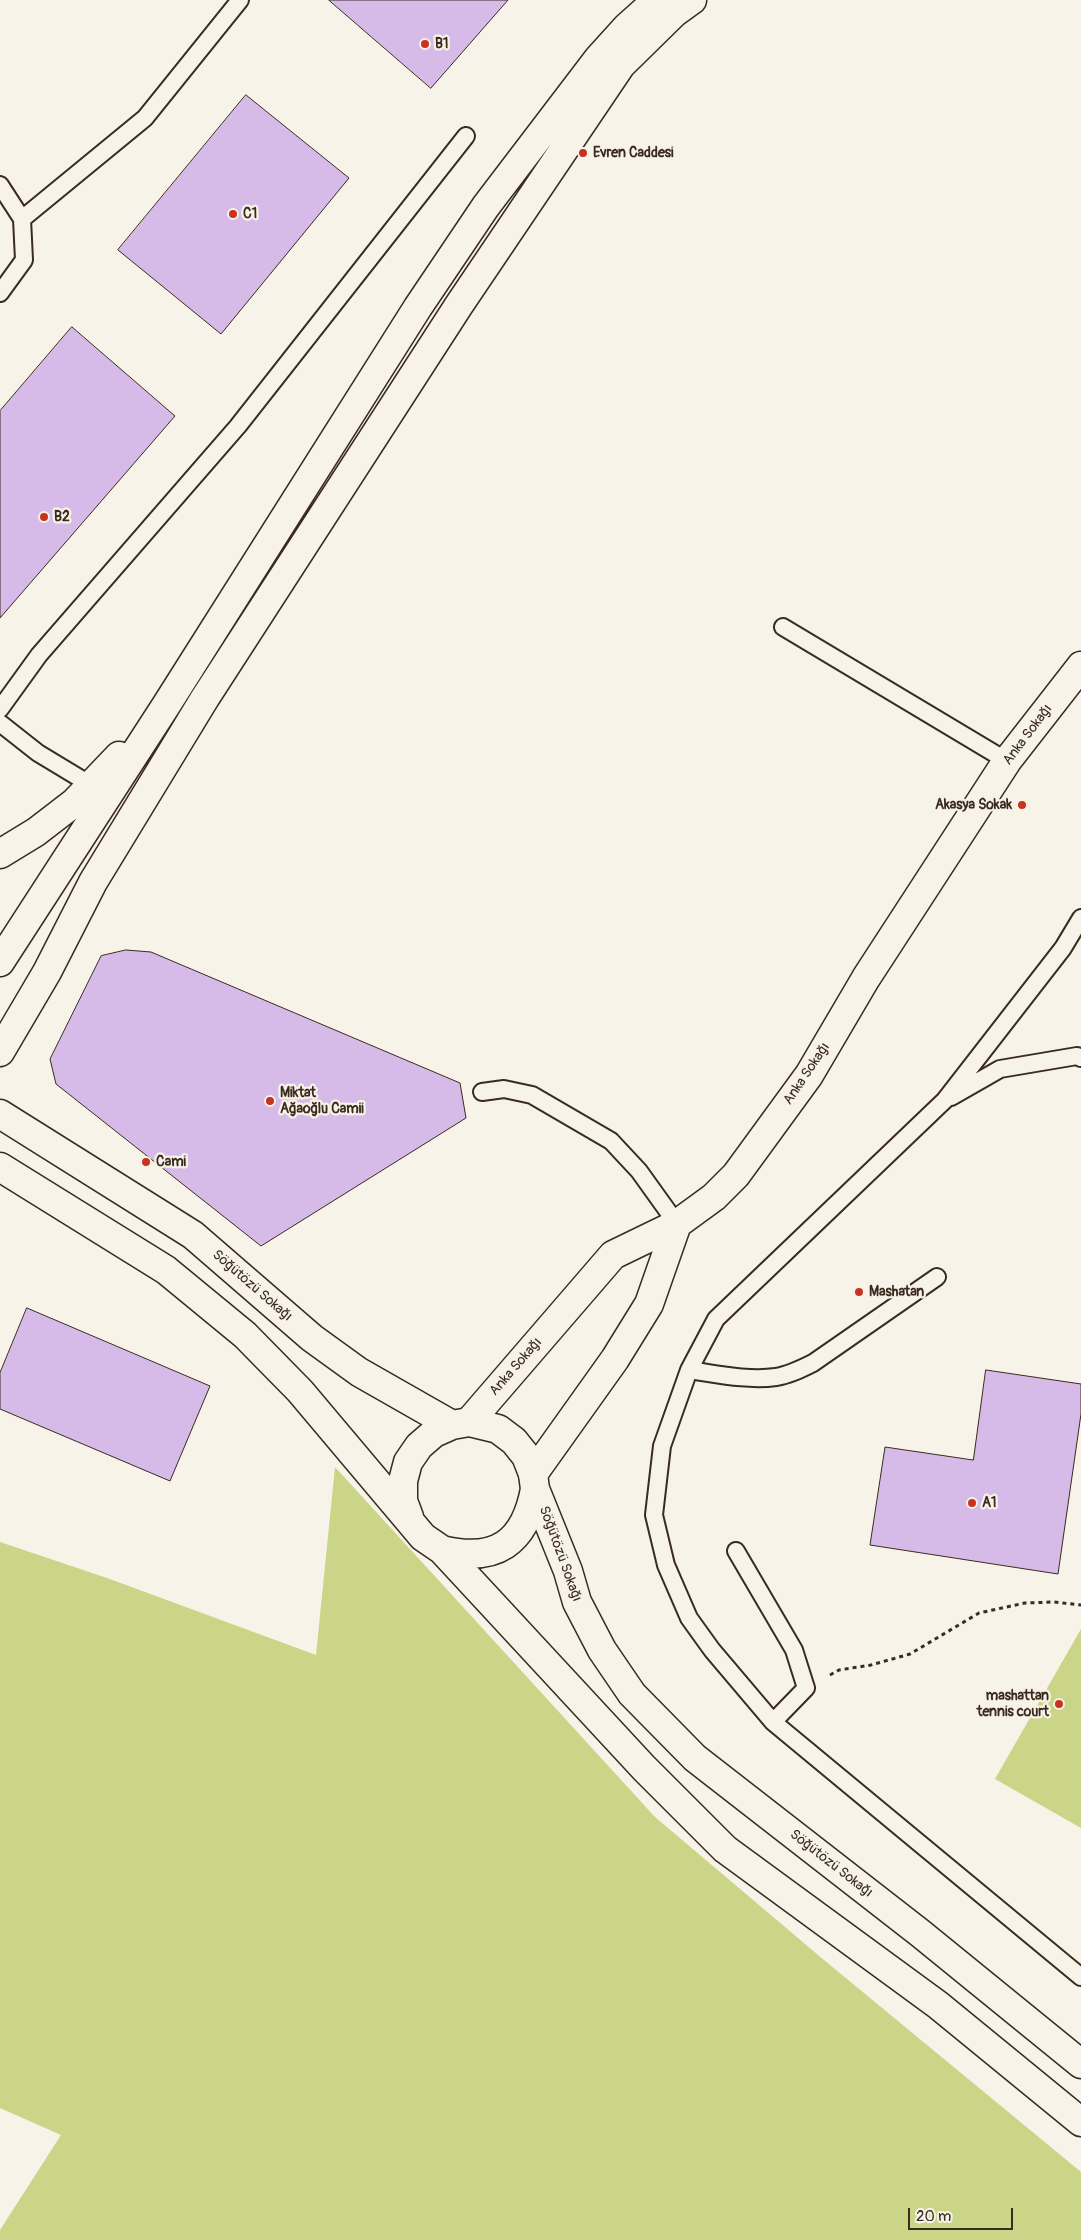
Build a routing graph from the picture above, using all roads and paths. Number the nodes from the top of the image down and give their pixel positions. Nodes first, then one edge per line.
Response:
1 (240, 0) edge
2 (657, 0) edge
3 (692, 0) edge
4 (466, 136) dead end
5 (0, 185) edge
6 (22, 219) junction
7 (0, 293) edge
8 (782, 626) dead end
9 (1081, 666) edge
10 (167, 704) junction
11 (0, 709) edge
12 (0, 723) edge
13 (1008, 761) junction
14 (91, 786) junction
15 (0, 854) edge
16 (1081, 918) edge
17 (0, 962) edge
18 (0, 1052) edge
19 (1081, 1058) edge
20 (482, 1092) dead end
21 (945, 1100) junction
22 (0, 1114) edge
23 (0, 1167) edge
24 (677, 1224) junction
25 (937, 1277) dead end
26 (689, 1370) junction
27 (461, 1423) junction
28 (534, 1481) junction
29 (410, 1519) junction
30 (442, 1550) junction
31 (736, 1551) dead end
32 (1081, 1605) edge
33 (806, 1688) junction
34 (773, 1722) junction
35 (1081, 1978) edge
36 (1081, 2064) edge
37 (1081, 2122) edge

1 - 6 lane
2 - 10 street
3 - 18 street
4 - 11 lane
5 - 6 lane
6 - 7 lane
8 - 13 lane
9 - 13 street, Anka Sokağı
10 - 14 street
10 - 17 street
12 - 14 lane
13 - 24 street, Anka Sokağı
14 - 15 street
16 - 21 lane
19 - 21 lane
20 - 24 lane
21 - 26 lane
22 - 27 street, Söğütözü Sokağı
23 - 29 street
24 - 27 street, Anka Sokağı
24 - 28 street
25 - 26 lane
26 - 34 lane
27 - 28 street, Söğütözü Sokağı
27 - 29 street
28 - 30 street
28 - 36 street, Söğütözü Sokağı
29 - 30 street
30 - 37 street
31 - 33 lane
32 - 33 path
33 - 34 lane
34 - 35 lane

